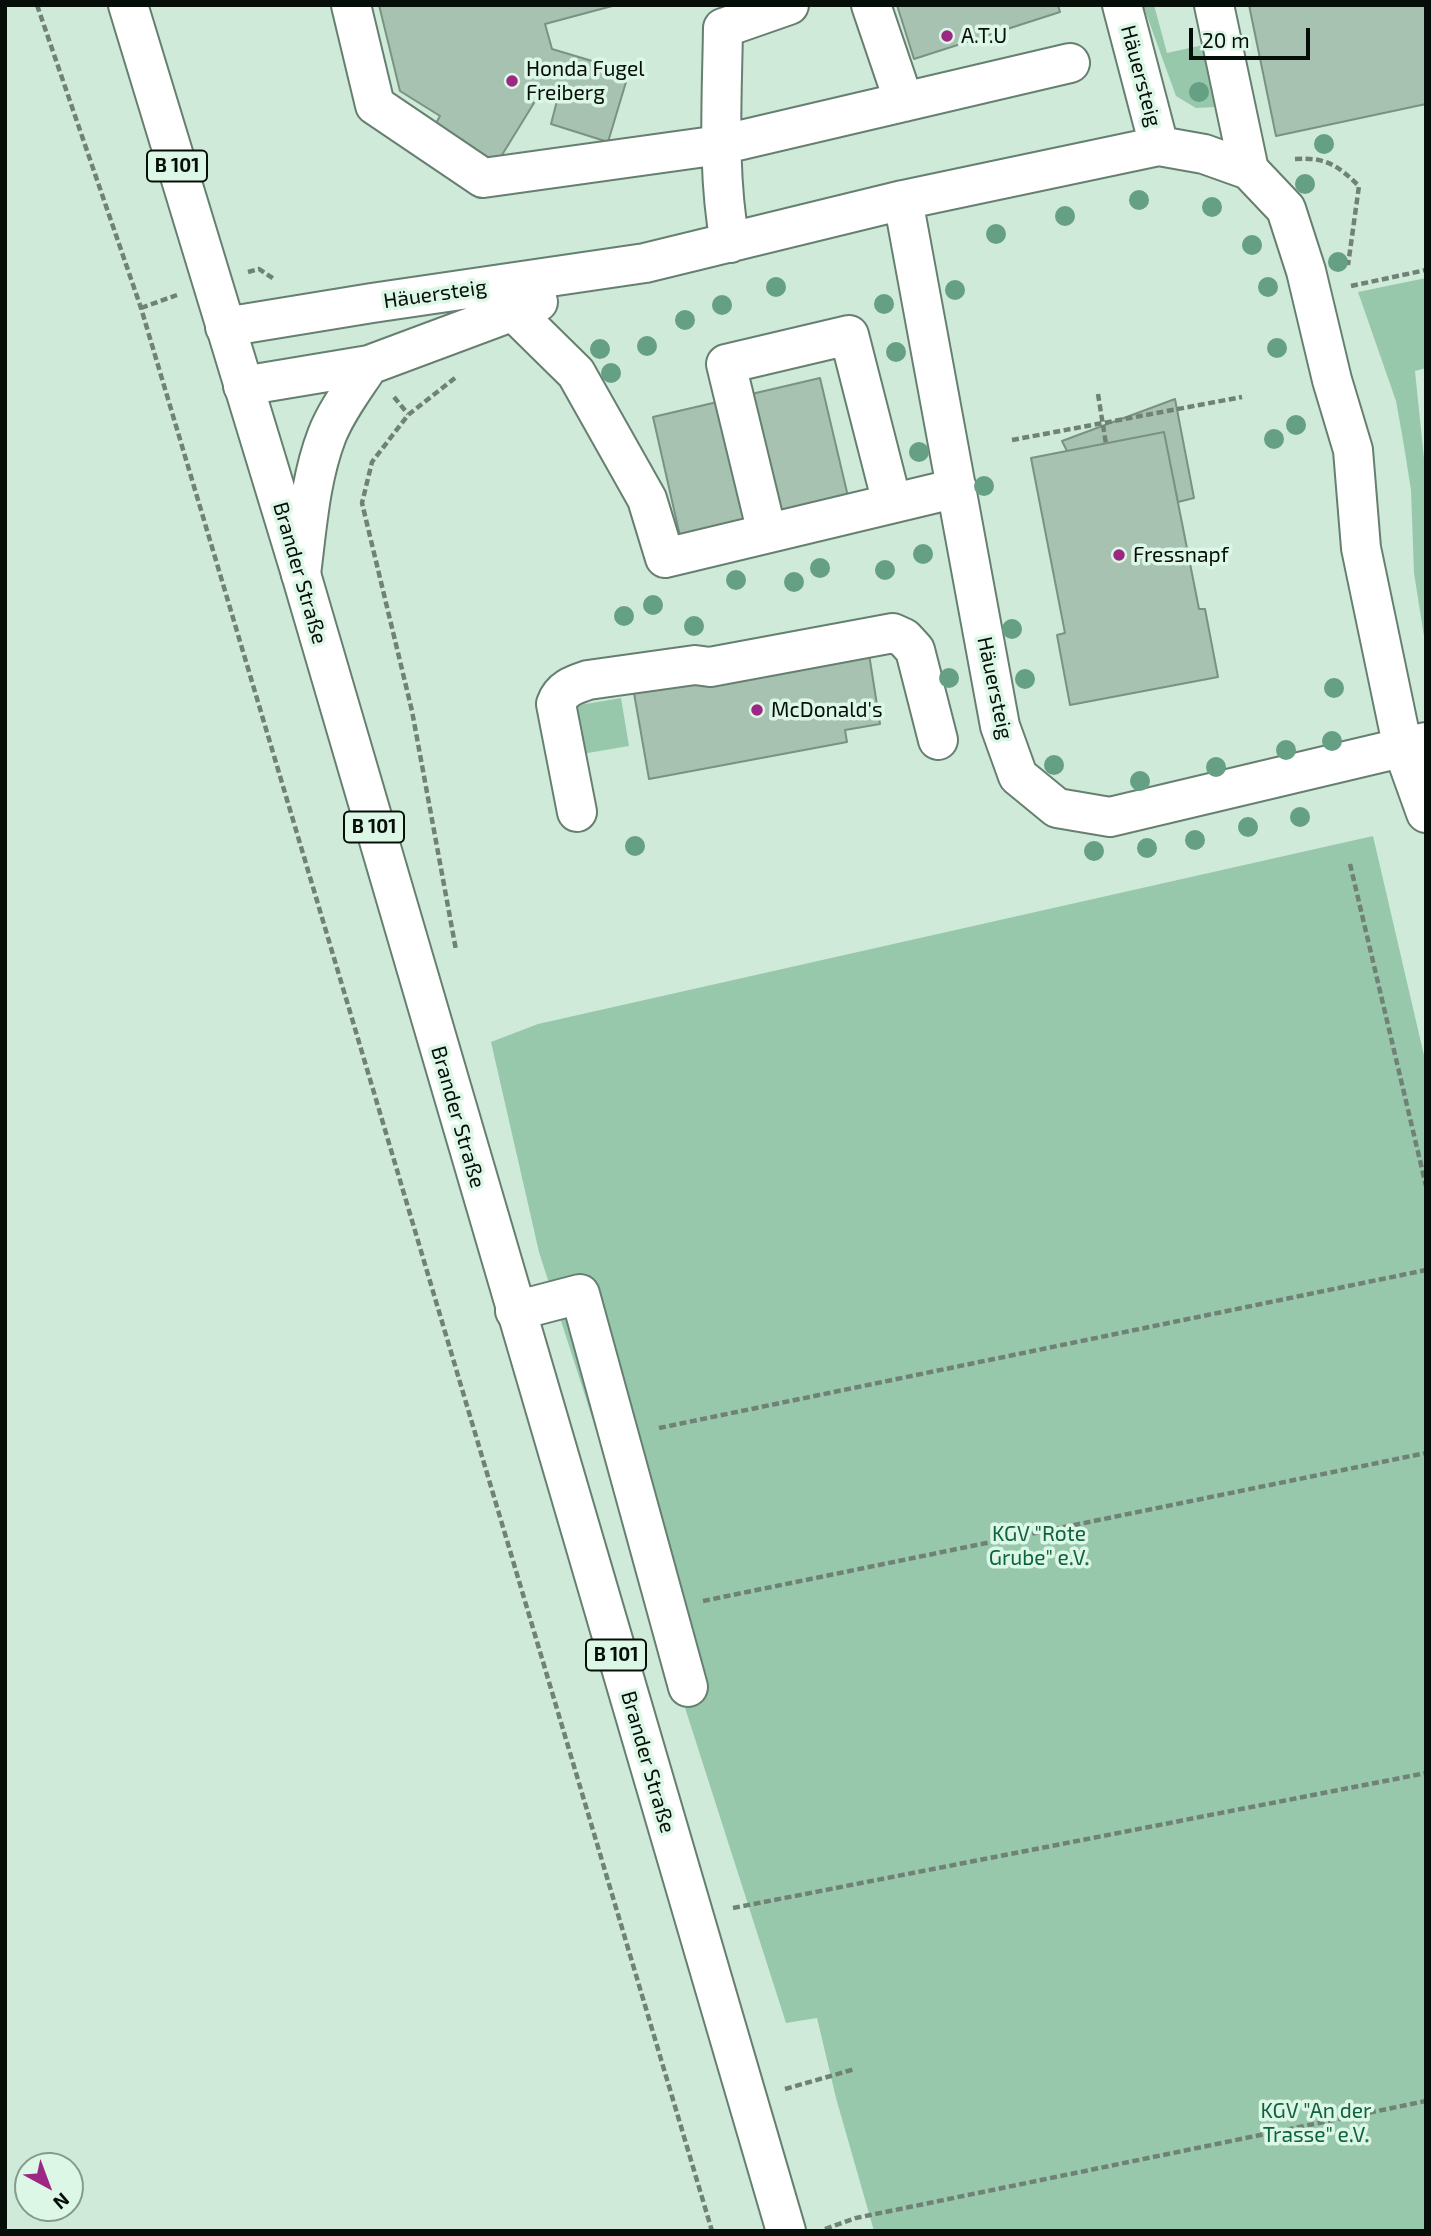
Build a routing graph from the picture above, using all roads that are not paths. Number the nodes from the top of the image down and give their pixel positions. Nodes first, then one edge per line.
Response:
1 (128, 5) edge
2 (351, 5) edge
3 (789, 5) edge
4 (871, 5) edge
5 (1122, 5) edge
6 (1214, 5) edge
7 (1070, 63) dead end
8 (904, 102) junction
9 (720, 145) junction
10 (1159, 146) junction
11 (1249, 170) junction
12 (903, 201) junction
13 (730, 243) junction
14 (645, 263) junction
15 (513, 311) junction
16 (225, 327) junction
17 (369, 365) junction
18 (243, 386) junction
19 (957, 488) junction
20 (892, 503) junction
21 (767, 533) junction
22 (301, 574) junction
23 (939, 740) dead end
24 (1414, 745) edge
25 (577, 812) dead end
26 (1426, 813) edge
27 (515, 1311) junction
28 (688, 1687) dead end
29 (786, 2231) edge

1 - 16 street, Brander Straße / B 101
2 - 9 street
3 - 9 street
4 - 8 street
5 - 10 street, Häuersteig
6 - 11 street
7 - 8 street
8 - 9 street
9 - 13 street
10 - 11 street, Häuersteig
10 - 12 street, Häuersteig
11 - 24 street, Häuersteig
12 - 13 street, Häuersteig
12 - 19 street, Häuersteig
13 - 14 street, Häuersteig
14 - 15 street, Häuersteig
14 - 16 street, Häuersteig
15 - 17 street, Häuersteig
15 - 21 street
16 - 18 street, Brander Straße / B 101
17 - 18 street, Häuersteig
17 - 22 street
18 - 22 street, Brander Straße / B 101
19 - 20 street
19 - 24 street, Häuersteig
20 - 21 street
20 - 21 street
22 - 27 street, Brander Straße / B 101
23 - 25 street
24 - 26 street, Häuersteig
27 - 28 street
27 - 29 street, Brander Straße / B 101

